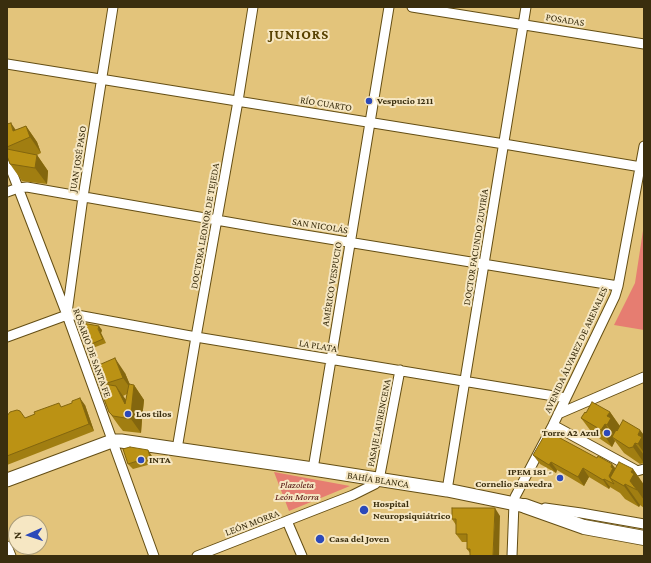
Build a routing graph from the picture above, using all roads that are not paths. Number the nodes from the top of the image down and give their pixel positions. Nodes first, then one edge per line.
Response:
1 (113, 7) edge
2 (253, 7) edge
3 (389, 7) edge
4 (412, 7) edge
5 (526, 7) edge
6 (523, 25) junction
7 (644, 44) edge
8 (7, 64) edge
9 (101, 79) junction
10 (238, 101) junction
11 (370, 122) junction
12 (504, 144) junction
13 (644, 146) edge
14 (7, 159) edge
15 (641, 167) junction
16 (18, 188) junction
17 (7, 192) edge
18 (83, 197) junction
19 (217, 220) junction
20 (350, 242) junction
21 (484, 264) junction
22 (618, 286) junction
23 (66, 315) junction
24 (7, 337) edge
25 (196, 337) junction
26 (331, 360) junction
27 (400, 370) junction
28 (644, 377) edge
29 (465, 381) junction
30 (566, 398) junction
31 (558, 414) junction
32 (553, 425) junction
33 (112, 441) junction
34 (177, 449) junction
35 (313, 469) junction
36 (644, 470) edge
37 (7, 480) edge
38 (379, 480) junction
39 (447, 490) junction
40 (519, 505) junction
41 (287, 521) junction
42 (644, 524) edge
43 (644, 538) edge
44 (7, 546) edge
45 (11, 556) edge
46 (154, 556) edge
47 (197, 556) edge
48 (302, 556) edge
49 (512, 556) edge

1 - 9 street, JUAN JOSÉ PASO
2 - 10 street, DOCTORA LEONOR DE TEJEDA
3 - 11 street, AMÉRICO VESPUCIO
4 - 6 street, POSADAS
5 - 6 street, DOCTOR FACUNDO ZUVIRÍA
6 - 7 street, POSADAS
6 - 12 street, DOCTOR FACUNDO ZUVIRÍA
8 - 9 street, RÍO CUARTO
9 - 10 street, RÍO CUARTO
9 - 18 street, JUAN JOSÉ PASO
10 - 11 street, RÍO CUARTO
10 - 19 street, DOCTORA LEONOR DE TEJEDA
11 - 12 street, RÍO CUARTO
11 - 20 street, AMÉRICO VESPUCIO
12 - 15 street, RÍO CUARTO
12 - 21 street, DOCTOR FACUNDO ZUVIRÍA
13 - 15 street, AVENIDA ÁLVAREZ DE ARENALES
14 - 16 street, ROSARIO DE SANTA FE
15 - 22 street, AVENIDA ÁLVAREZ DE ARENALES
16 - 17 street
16 - 18 street, SAN NICOLÁS
16 - 23 street, ROSARIO DE SANTA FE
18 - 19 street, SAN NICOLÁS
18 - 23 street, JUAN JOSÉ PASO
19 - 20 street, SAN NICOLÁS
19 - 25 street, DOCTORA LEONOR DE TEJEDA
20 - 21 street, SAN NICOLÁS
20 - 26 street, AMÉRICO VESPUCIO
21 - 22 street, SAN NICOLÁS
21 - 29 street, DOCTOR FACUNDO ZUVIRÍA
22 - 30 street, AVENIDA ÁLVAREZ DE ARENALES
23 - 24 street
23 - 25 street, LA PLATA
23 - 33 street, ROSARIO DE SANTA FE
25 - 26 street, LA PLATA
25 - 34 street, DOCTORA LEONOR DE TEJEDA
26 - 27 street, LA PLATA
26 - 35 street, AMÉRICO VESPUCIO
27 - 29 street, LA PLATA
27 - 38 street, PASAJE LAURENCENA
28 - 31 street
29 - 30 street, LA PLATA
29 - 39 street, DOCTOR FACUNDO ZUVIRÍA
30 - 31 street, AVENIDA ÁLVAREZ DE ARENALES
31 - 32 street, AVENIDA ÁLVAREZ DE ARENALES
32 - 36 street
32 - 40 street, AVENIDA ÁLVAREZ DE ARENALES
33 - 34 street, BAHÍA BLANCA
33 - 37 street
33 - 46 street, ROSARIO DE SANTA FE
34 - 35 street, BAHÍA BLANCA
35 - 38 street, BAHÍA BLANCA
38 - 39 street, BAHÍA BLANCA
38 - 41 street, LEÓN MORRA
39 - 40 street, BAHÍA BLANCA
40 - 42 street, BAHÍA BLANCA
40 - 43 main road
40 - 49 street, AVENIDA ÁLVAREZ DE ARENALES
41 - 47 street, LEÓN MORRA
41 - 48 street
44 - 45 street

